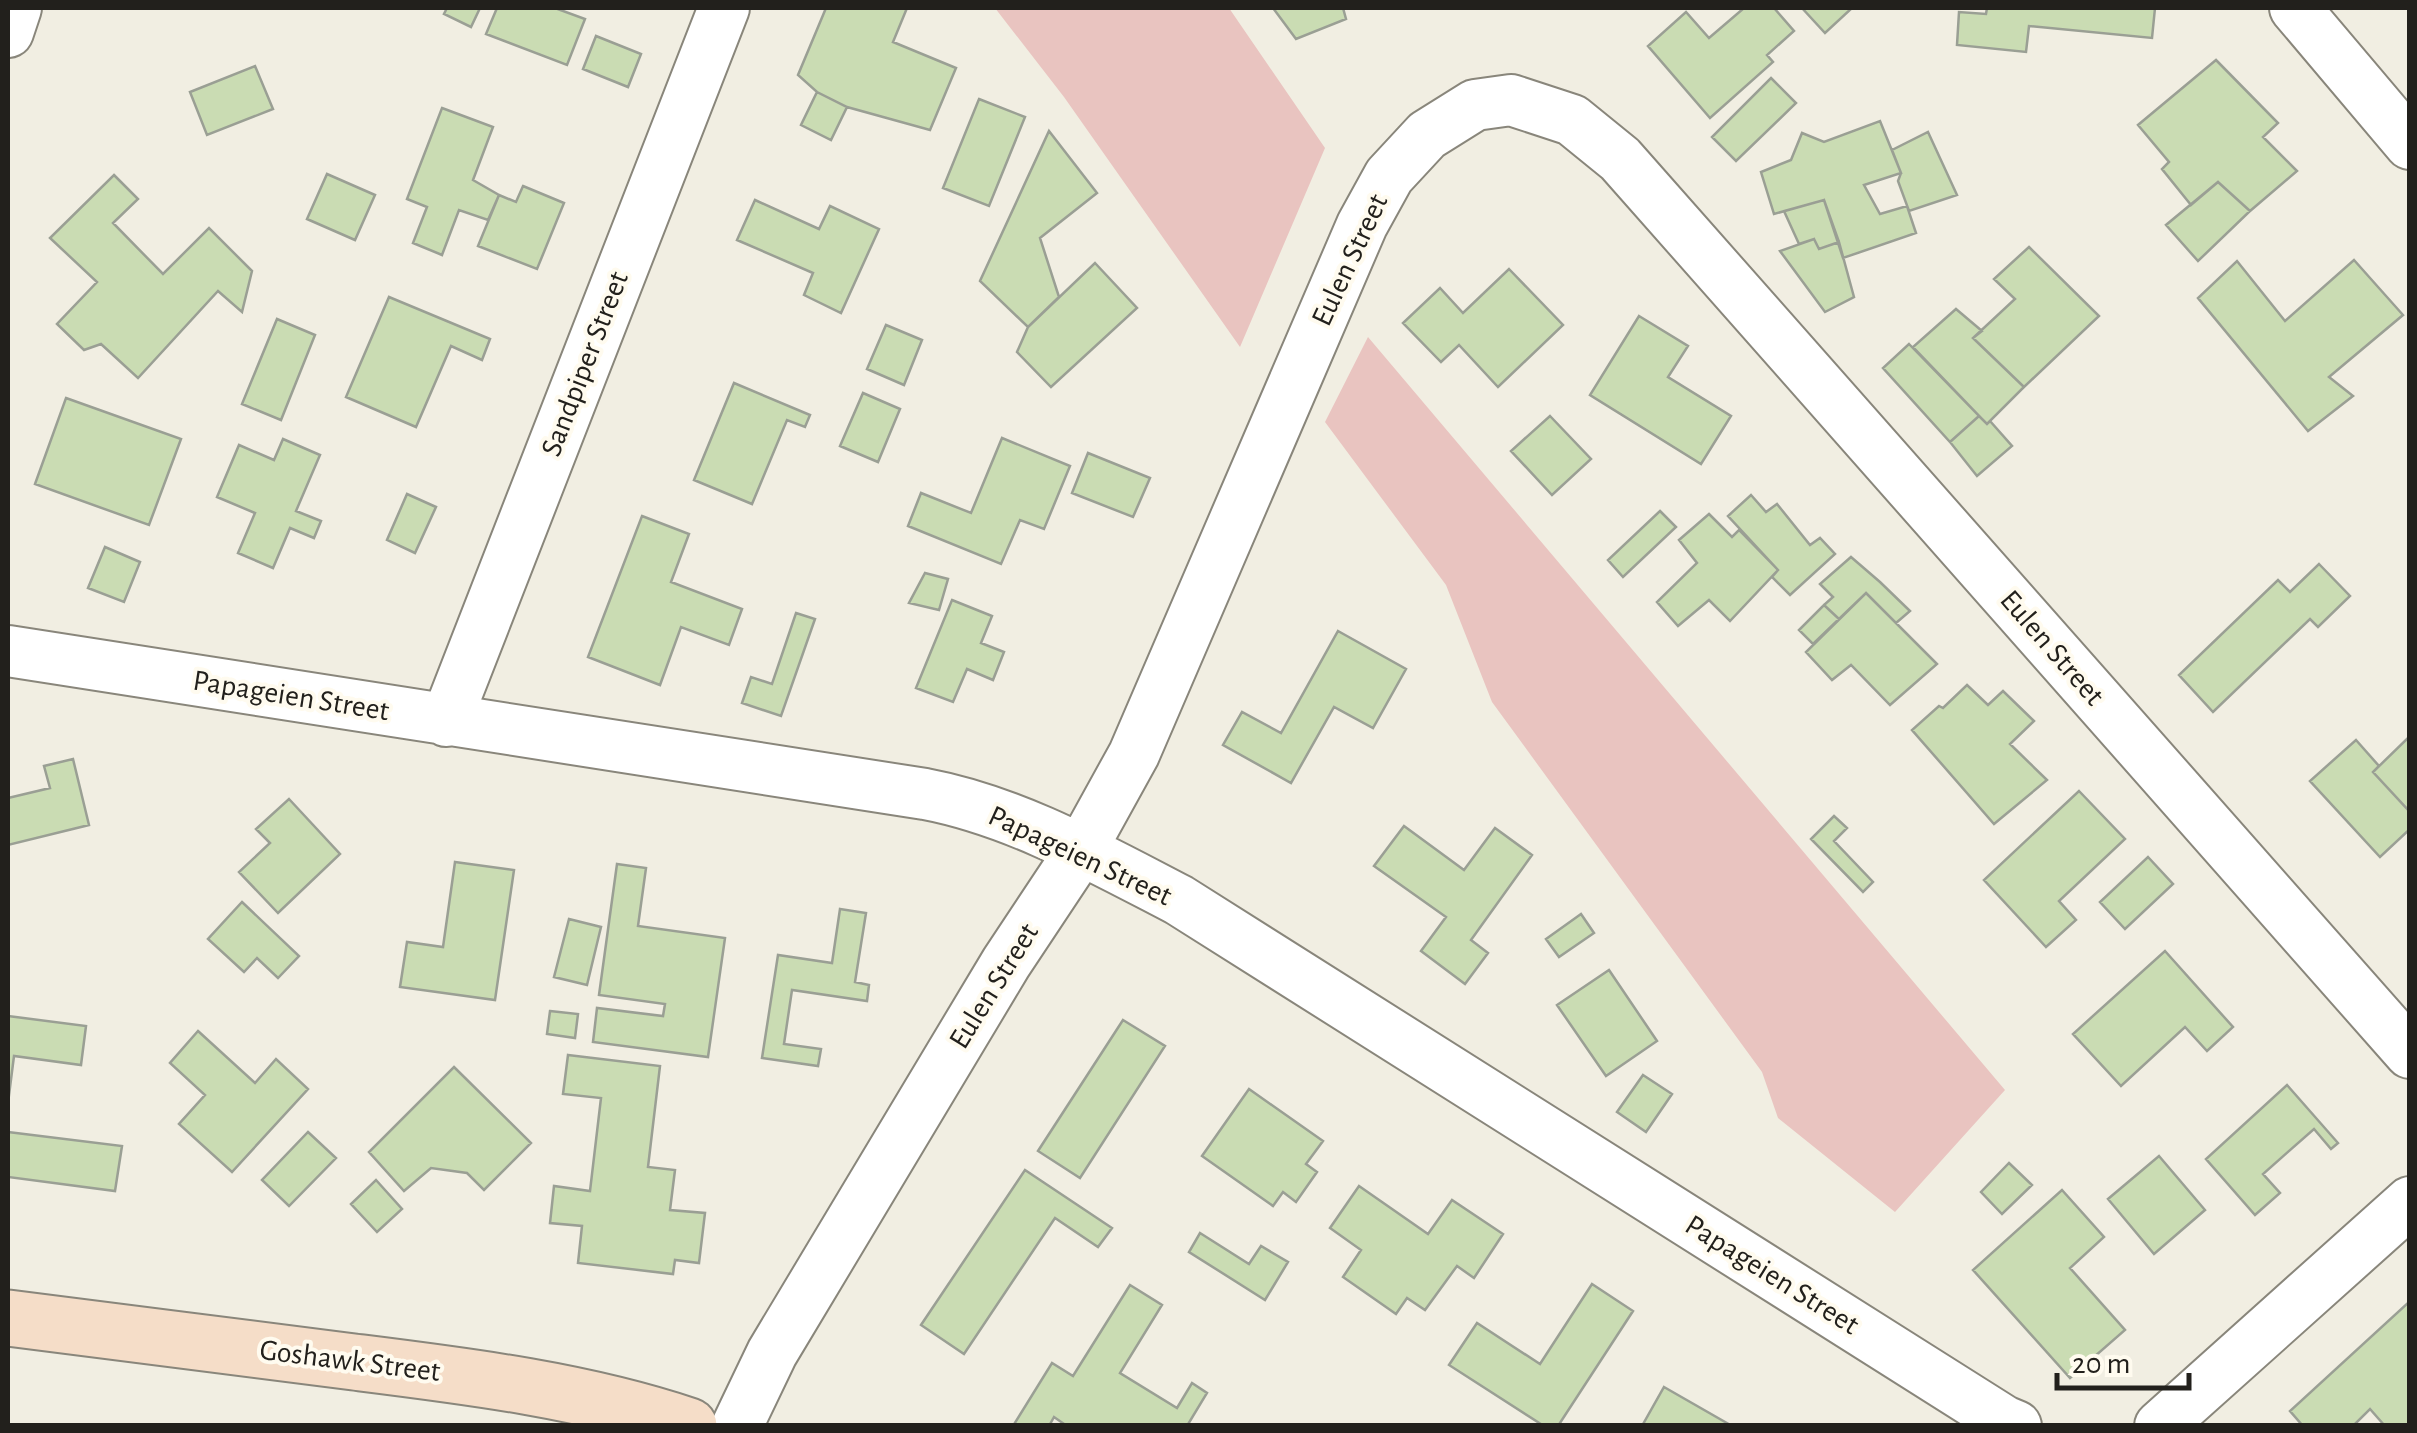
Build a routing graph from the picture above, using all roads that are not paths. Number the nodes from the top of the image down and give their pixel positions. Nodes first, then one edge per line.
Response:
1 (16, 8) edge
2 (724, 8) edge
3 (2295, 8) edge
4 (8, 32) edge
5 (2410, 144) edge
6 (8, 651) edge
7 (446, 721) junction
8 (1081, 850) junction
9 (2410, 1053) edge
10 (2410, 1202) edge
11 (8, 1318) edge
12 (689, 1426) edge
13 (736, 1426) edge
14 (2016, 1426) edge
15 (2160, 1426) edge

1 - 4 street
2 - 7 street, Sandpiper Street
3 - 5 street
6 - 7 street, Papageien Street
7 - 8 street, Papageien Street
8 - 9 street, Eulen Street
8 - 13 street, Eulen Street
8 - 14 street, Papageien Street
10 - 15 street
11 - 12 street, Goshawk Street

